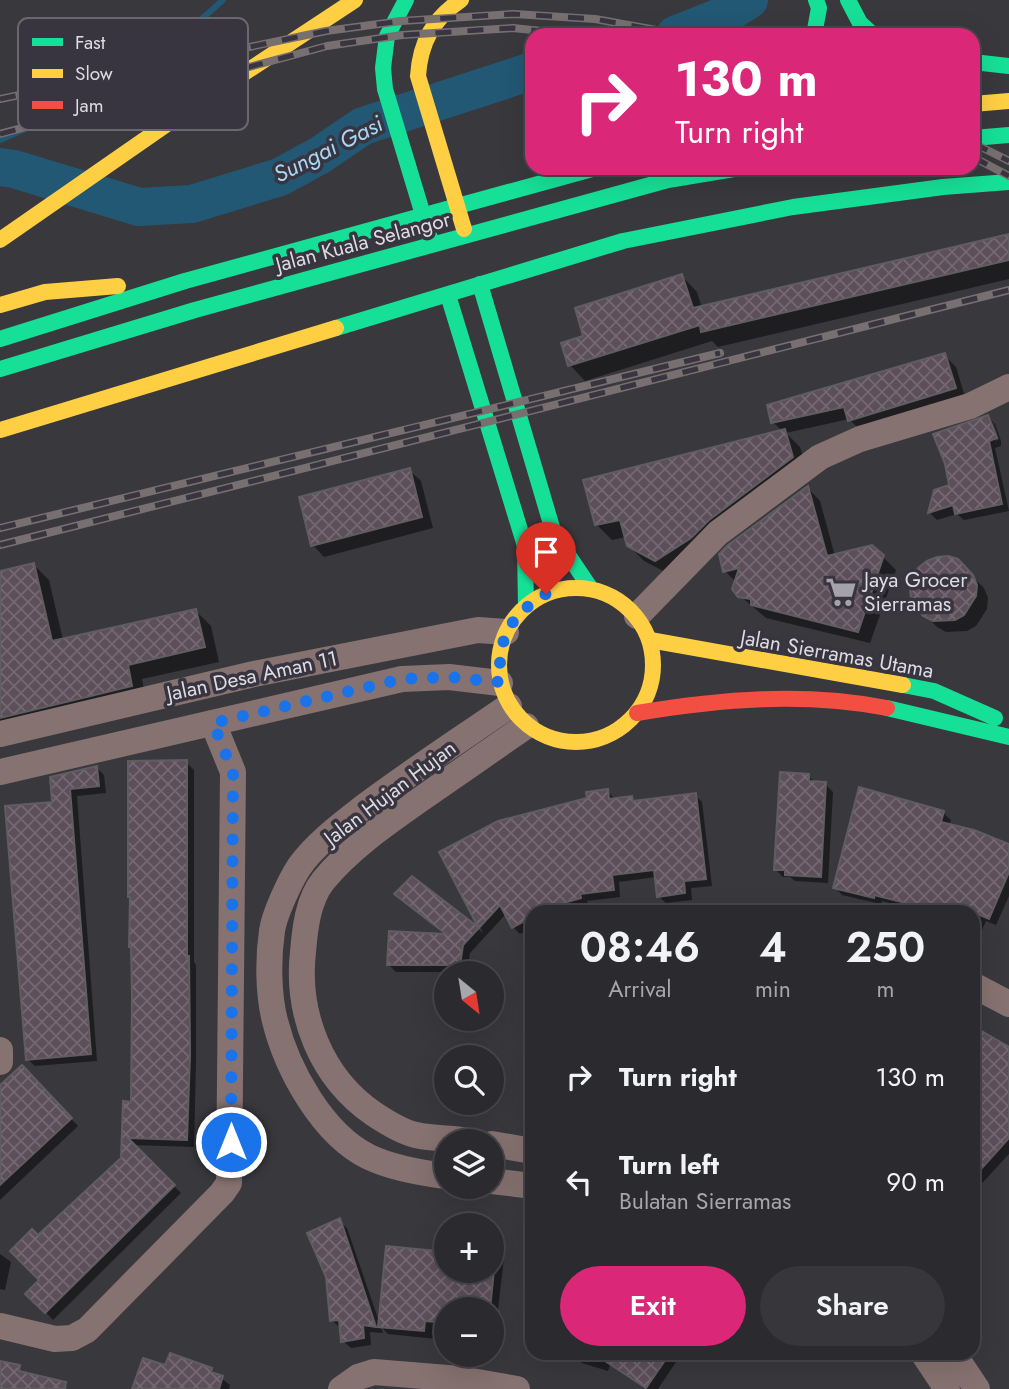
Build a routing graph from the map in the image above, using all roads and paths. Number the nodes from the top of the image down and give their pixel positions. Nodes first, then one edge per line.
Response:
1 (355, 0) edge
2 (406, 0) edge
3 (461, 0) edge
4 (848, 0) edge
5 (817, 4) edge
6 (815, 28) edge
7 (865, 28) edge
8 (980, 62) edge
9 (1009, 66) edge
10 (248, 71) edge
11 (1009, 101) edge
12 (980, 103) edge
13 (158, 130) edge
14 (1009, 135) edge
15 (980, 137) edge
16 (571, 175) edge
17 (698, 175) edge
18 (1009, 182) edge
19 (0, 240) edge
20 (470, 250) dead end
21 (436, 256) dead end
22 (478, 279) junction
23 (185, 281) junction
24 (446, 288) junction
25 (0, 304) edge
26 (0, 339) edge
27 (0, 369) edge
28 (1009, 387) edge
29 (0, 430) edge
30 (591, 589) junction
31 (526, 606) junction
32 (637, 617) junction
33 (506, 632) junction
34 (650, 640) junction
35 (512, 705) junction
36 (637, 713) junction
37 (213, 723) junction
38 (1009, 729) edge
39 (0, 734) edge
40 (1009, 737) edge
41 (0, 772) edge
42 (980, 989) edge
43 (1009, 1004) edge
44 (0, 1051) edge
45 (0, 1062) edge
46 (434, 1137) edge
47 (504, 1146) edge
48 (525, 1150) edge
49 (434, 1175) edge
50 (504, 1182) edge
51 (525, 1185) edge
52 (0, 1326) edge
53 (928, 1360) edge
54 (957, 1360) edge
55 (341, 1389) edge
56 (517, 1389) edge
57 (947, 1389) edge
58 (976, 1389) edge

1 - 10 main road
2 - 21 main road
3 - 20 main road
4 - 7 main road
5 - 6 main road
8 - 9 main road
11 - 12 main road
13 - 19 main road
14 - 15 main road
16 - 23 main road, Jalan Kuala Selangor
17 - 27 main road, Jalan Kuala Selangor
18 - 22 main road
22 - 24 main road
22 - 30 main road
23 - 25 main road
23 - 26 main road, Jalan Kuala Selangor
24 - 29 main road
24 - 31 main road
28 - 32 street
30 - 31 main road
30 - 32 main road
31 - 33 main road
32 - 34 main road
33 - 35 main road
33 - 39 street, Jalan Desa Aman 11
34 - 36 main road
34 - 38 main road, Jalan Sierramas Utama
35 - 36 main road
35 - 37 street
35 - 46 street, Jalan Hujan Hujan
35 - 49 street, Jalan Hujan Hujan
36 - 40 main road
37 - 41 street
37 - 52 street
42 - 43 street
44 - 45 street
47 - 48 street
50 - 51 street
53 - 57 street
54 - 58 street
55 - 56 street

